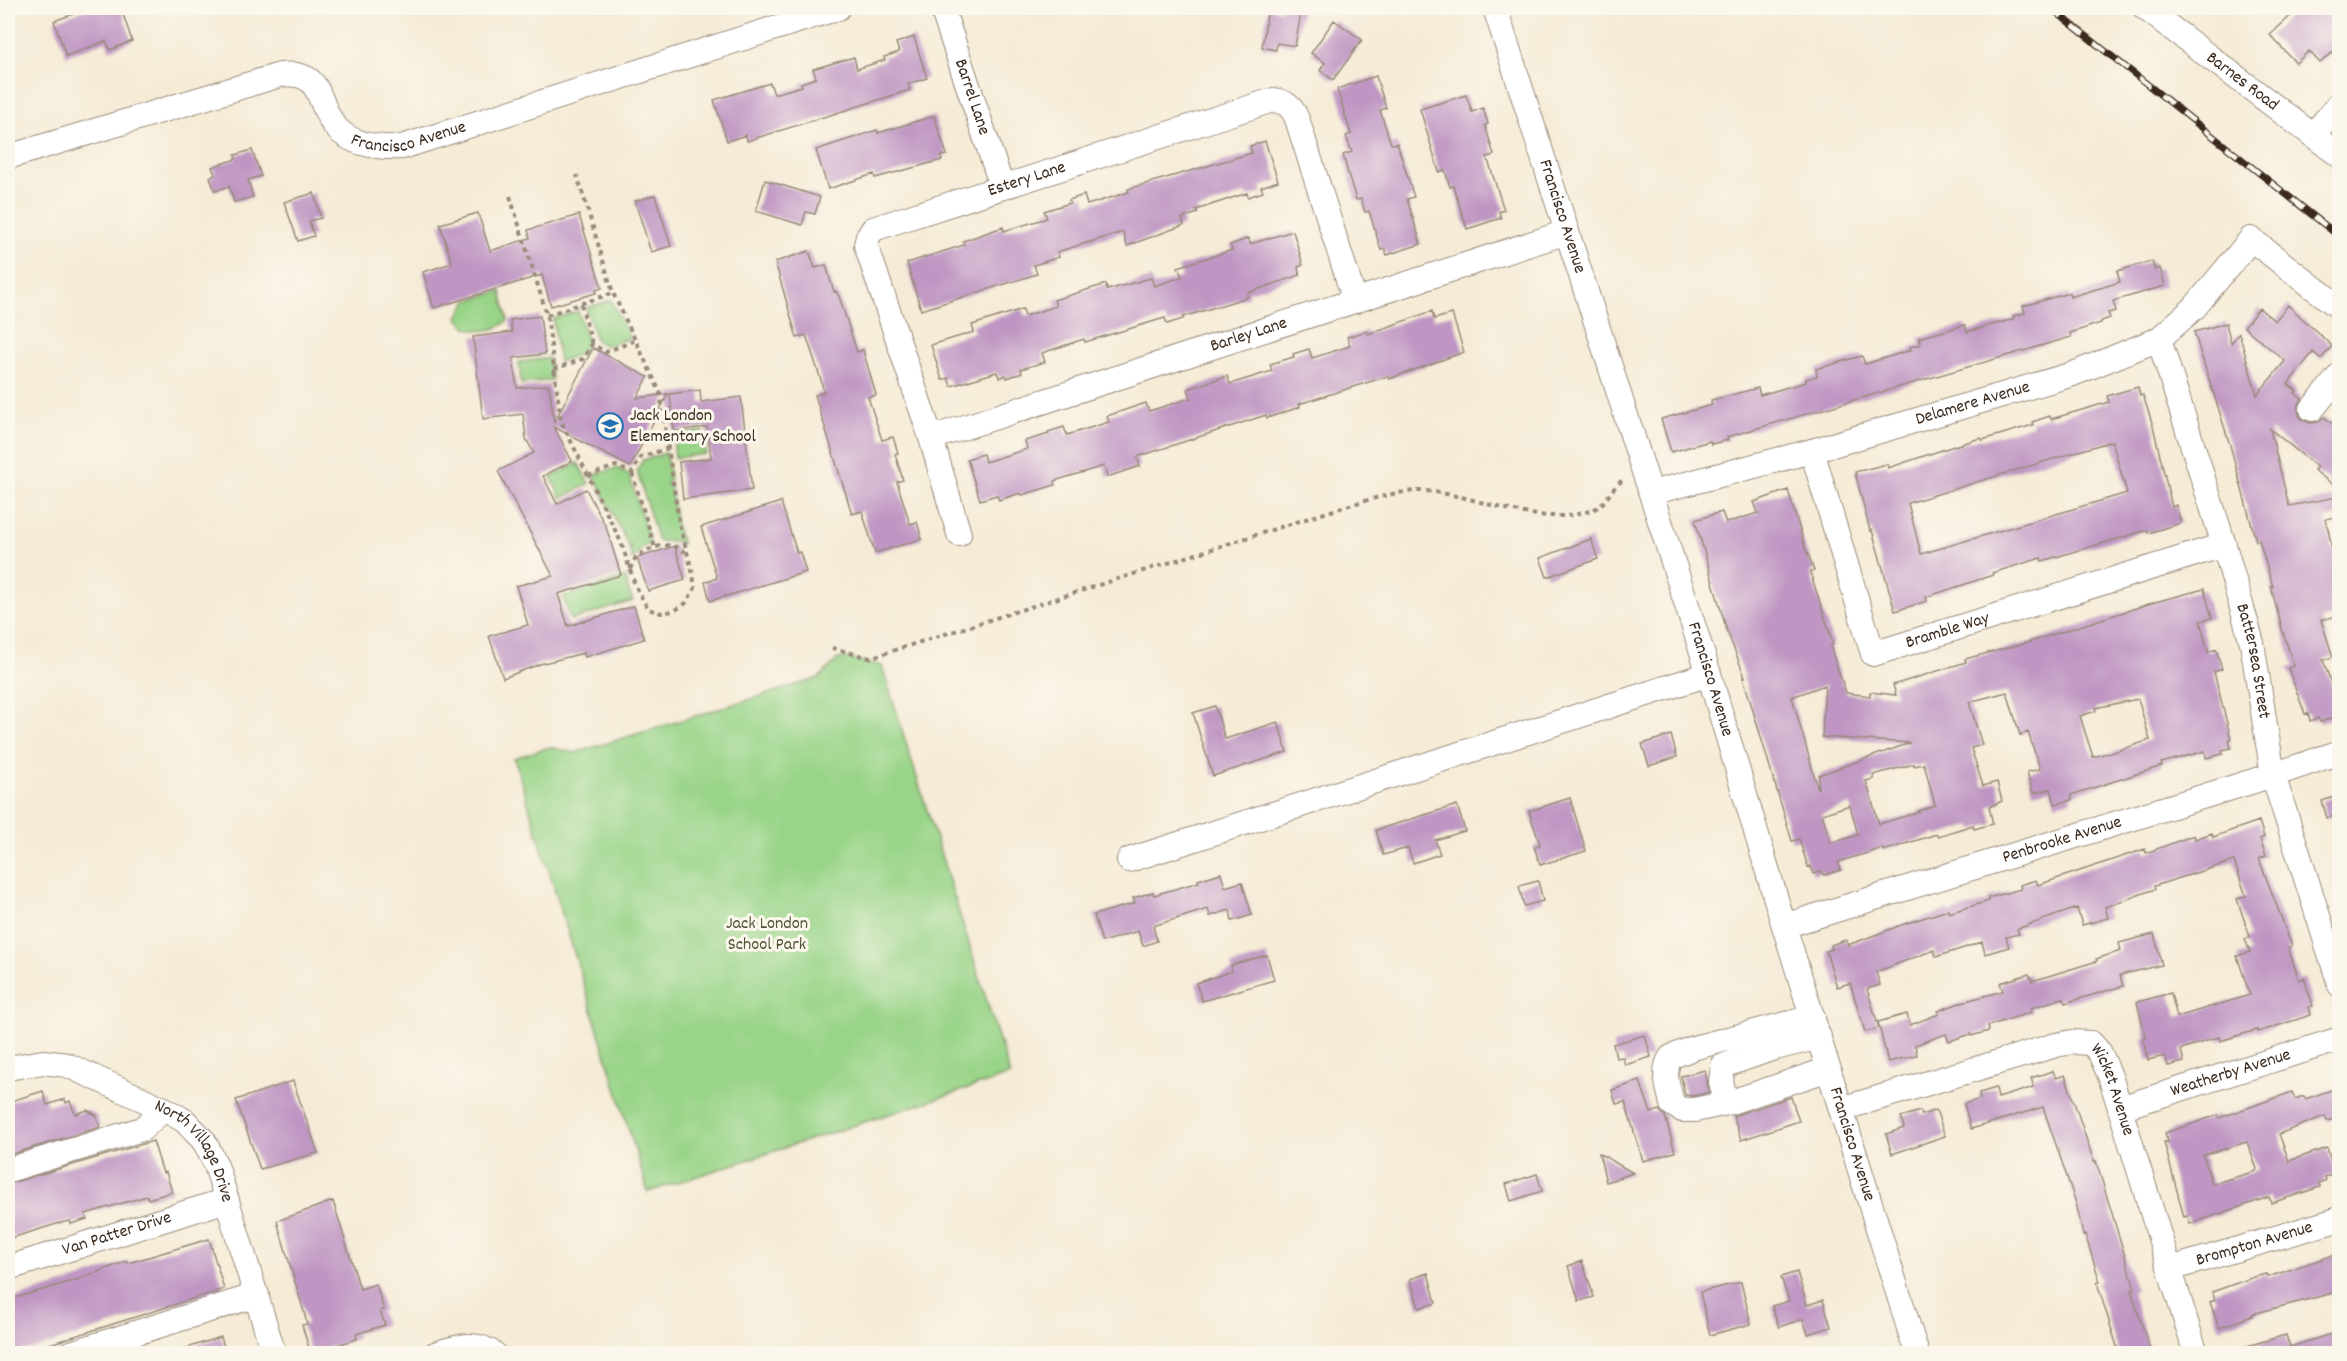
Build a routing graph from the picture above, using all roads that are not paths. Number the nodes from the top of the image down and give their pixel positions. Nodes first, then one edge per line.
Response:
1 (838, 8) edge
2 (942, 8) edge
3 (1495, 8) edge
4 (2145, 8) edge
5 (2340, 103) edge
6 (2313, 135) junction
7 (2340, 156) edge
8 (8, 157) edge
9 (1002, 187) junction
10 (1567, 232) junction
11 (1355, 301) junction
12 (2340, 308) edge
13 (2159, 339) junction
14 (2340, 375) edge
15 (2312, 409) dead end
16 (931, 438) junction
17 (1812, 451) junction
18 (1648, 484) junction
19 (959, 534) dead end
20 (2224, 545) junction
21 (1709, 674) junction
22 (2340, 752) edge
23 (2273, 775) junction
24 (1130, 860) dead end
25 (1784, 926) junction
26 (2340, 985) edge
27 (1816, 1027) junction
28 (2340, 1039) edge
29 (1783, 1046) junction
30 (8, 1068) edge
31 (1829, 1069) junction
32 (1796, 1080) junction
33 (1731, 1101) junction
34 (2120, 1108) junction
35 (164, 1109) junction
36 (1841, 1109) junction
37 (8, 1170) edge
38 (227, 1200) junction
39 (2340, 1219) edge
40 (8, 1268) edge
41 (2170, 1269) junction
42 (256, 1295) junction
43 (493, 1352) edge
44 (68, 1353) edge
45 (274, 1353) edge
46 (435, 1353) edge
47 (1917, 1353) edge
48 (2196, 1353) edge

1 - 8 street, Francisco Avenue
2 - 9 street, Barrel Lane
3 - 10 street, Francisco Avenue
4 - 6 street, Barnes Road
5 - 6 street
6 - 7 street, Barnes Road
9 - 11 street, Estery Lane
9 - 16 street, Estery Lane
10 - 11 street, Barley Lane
10 - 18 street, Francisco Avenue
11 - 16 street, Barley Lane
12 - 13 street, Delamere Avenue
13 - 17 street, Delamere Avenue
13 - 20 street, Battersea Street
14 - 15 street
16 - 19 street, Estery Lane
17 - 18 street, Delamere Avenue
17 - 20 street, Bramble Way
18 - 21 street, Francisco Avenue
20 - 23 street, Battersea Street
21 - 24 street
21 - 25 street, Francisco Avenue
22 - 23 street, Penbrooke Avenue
23 - 25 street, Penbrooke Avenue
23 - 26 street, Battersea Street
25 - 27 street, Francisco Avenue
27 - 29 street
27 - 31 street, Francisco Avenue
27 - 33 street
28 - 34 street, Weatherby Avenue
29 - 32 street
29 - 33 street
30 - 35 street, North Village Drive
31 - 32 street
31 - 36 street, Francisco Avenue
32 - 33 street
34 - 36 street, Wicket Avenue
34 - 41 street, Wicket Avenue
35 - 37 street
35 - 38 street, North Village Drive
36 - 47 street, Francisco Avenue
38 - 40 street, Van Patter Drive
38 - 42 street, North Village Drive
39 - 41 street, Brompton Avenue
41 - 48 street, Wicket Avenue
42 - 44 street
42 - 45 street, North Village Drive
43 - 46 street

